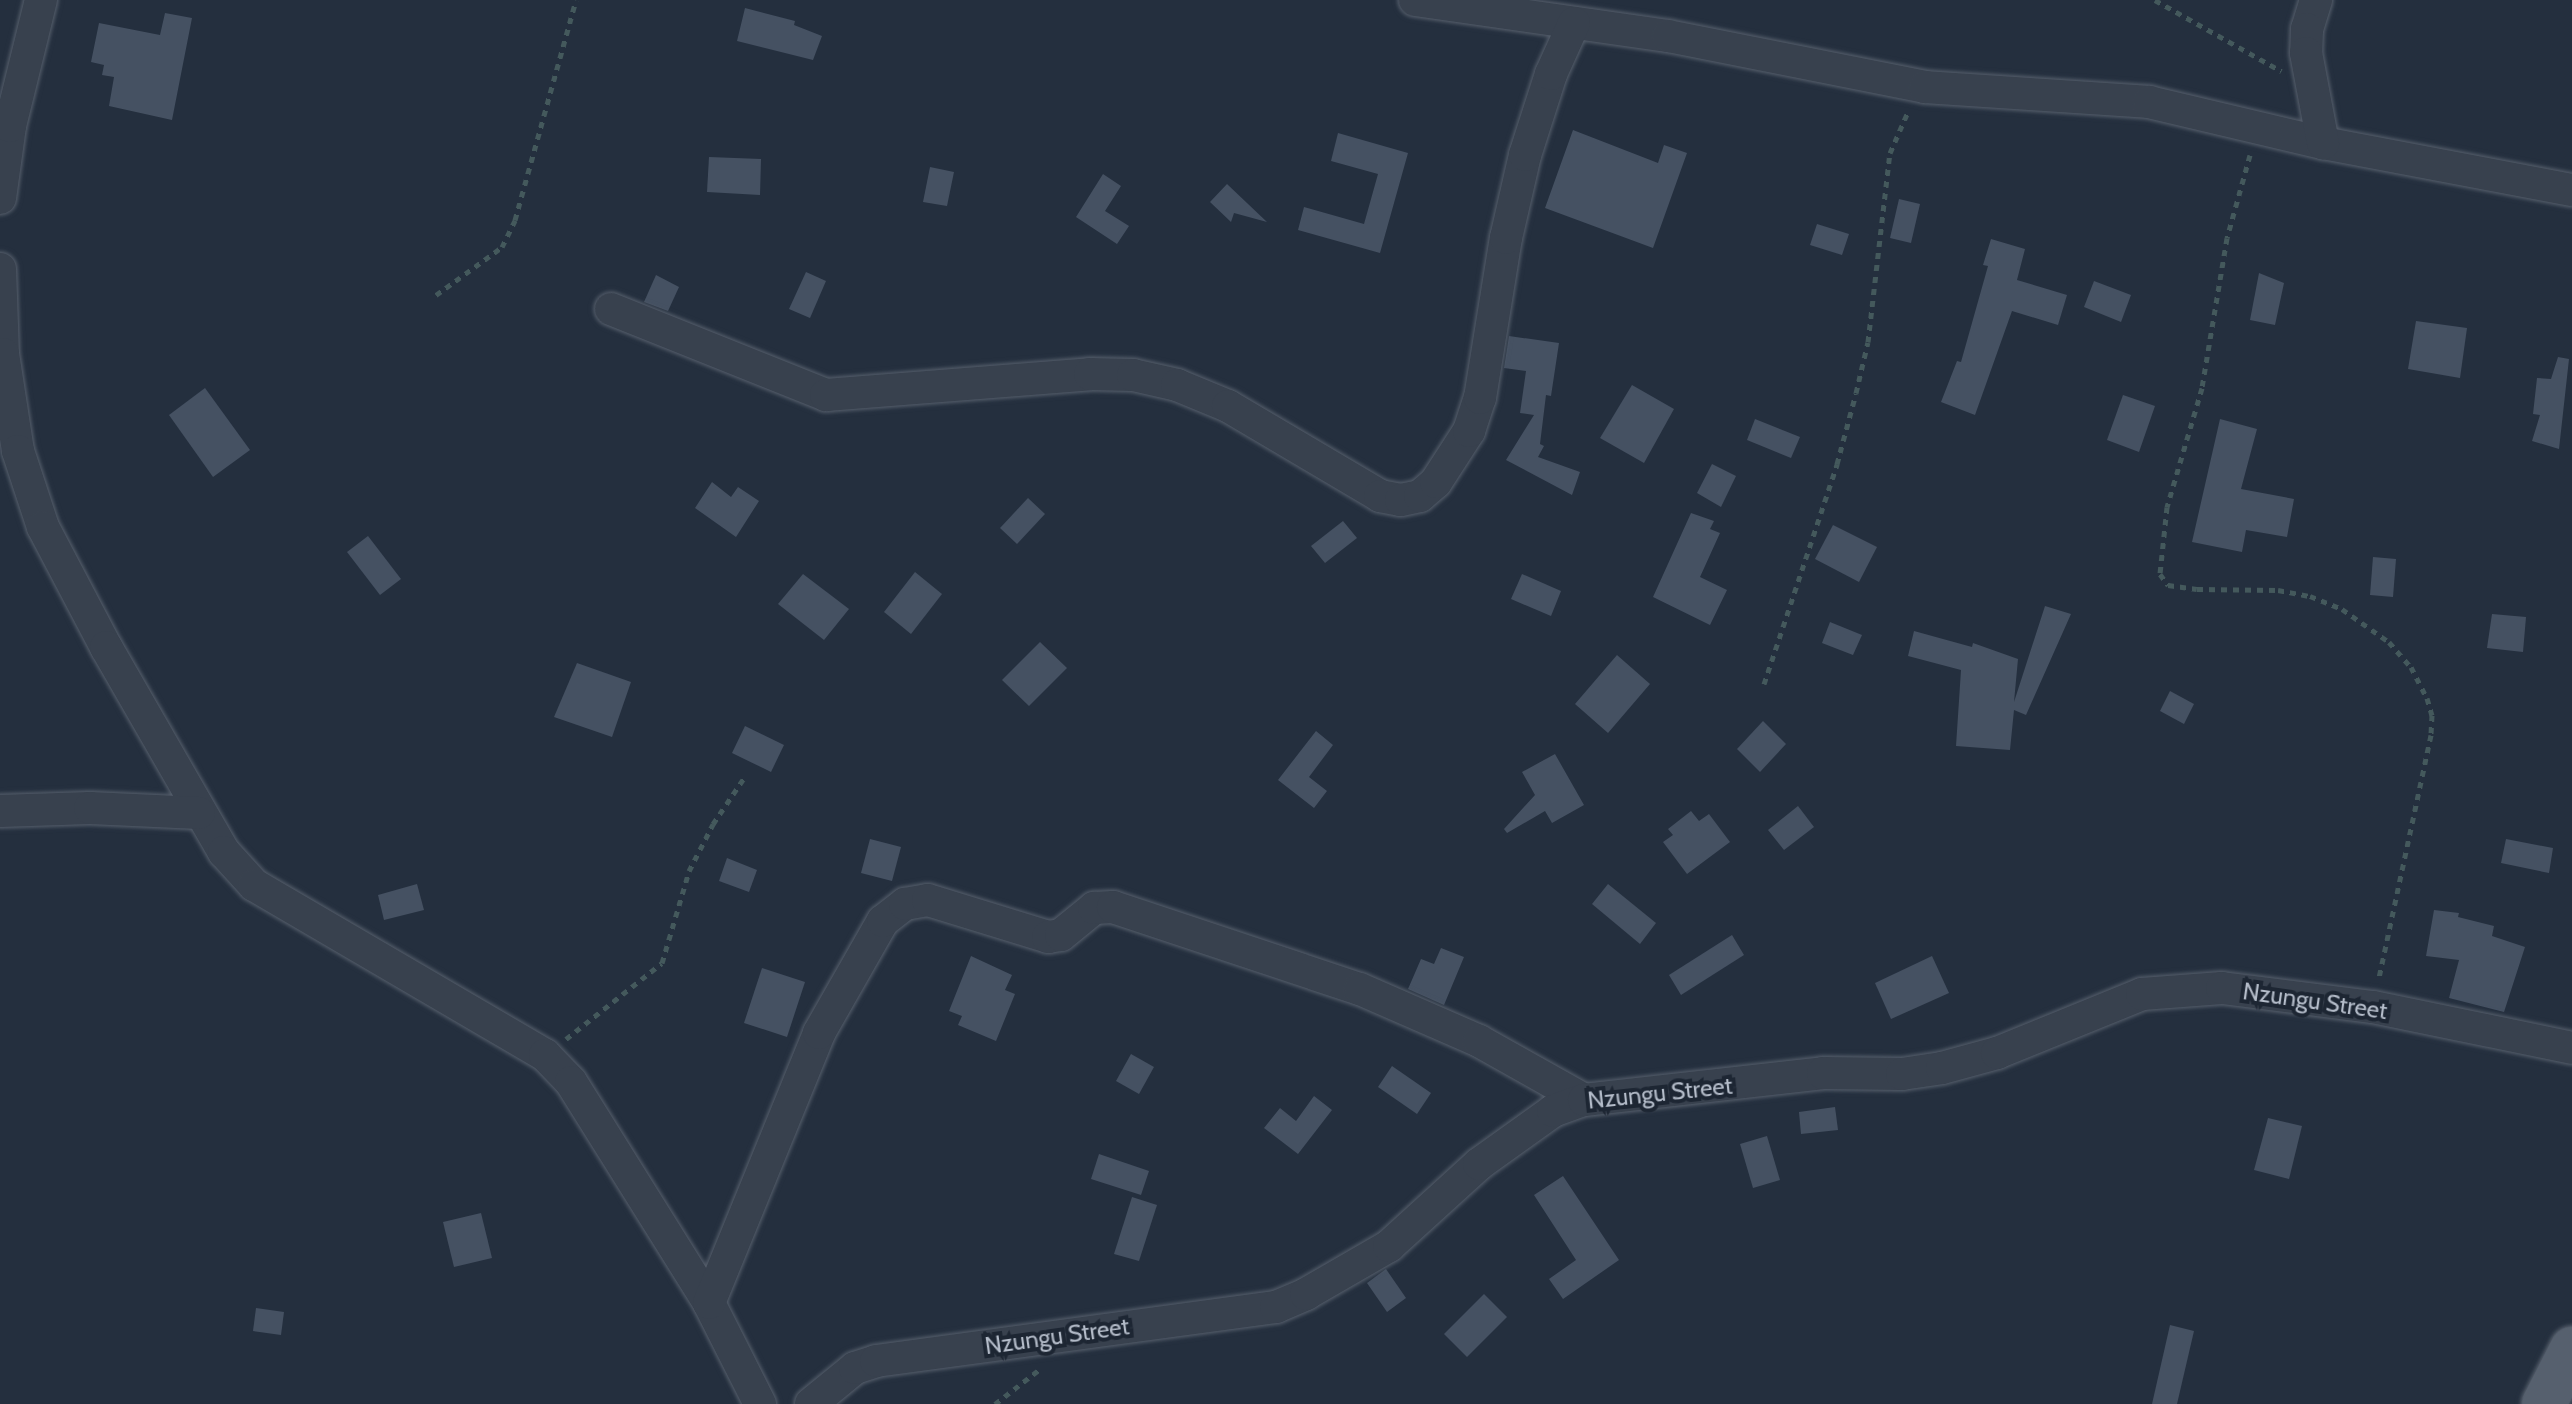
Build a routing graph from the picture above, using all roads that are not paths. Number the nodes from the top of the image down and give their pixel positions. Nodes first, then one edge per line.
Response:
1 (41, 0) edge
2 (1415, 0) edge
3 (2316, 0) edge
4 (1574, 23) junction
5 (2323, 143) junction
6 (2572, 190) edge
7 (0, 198) edge
8 (0, 269) edge
9 (611, 309) dead end
10 (0, 811) edge
11 (199, 813) junction
12 (2572, 1048) edge
13 (1584, 1100) junction
14 (709, 1303) junction
15 (2572, 1349) edge
16 (760, 1404) edge
17 (811, 1404) edge
18 (2544, 1404) edge

1 - 7 street
2 - 4 street
3 - 5 street
4 - 5 street
4 - 9 street
5 - 6 street
8 - 11 street
10 - 11 street
11 - 14 street
12 - 13 street, Nzungu Street
13 - 14 street
13 - 17 street, Nzungu Street
14 - 16 street
15 - 18 main road

